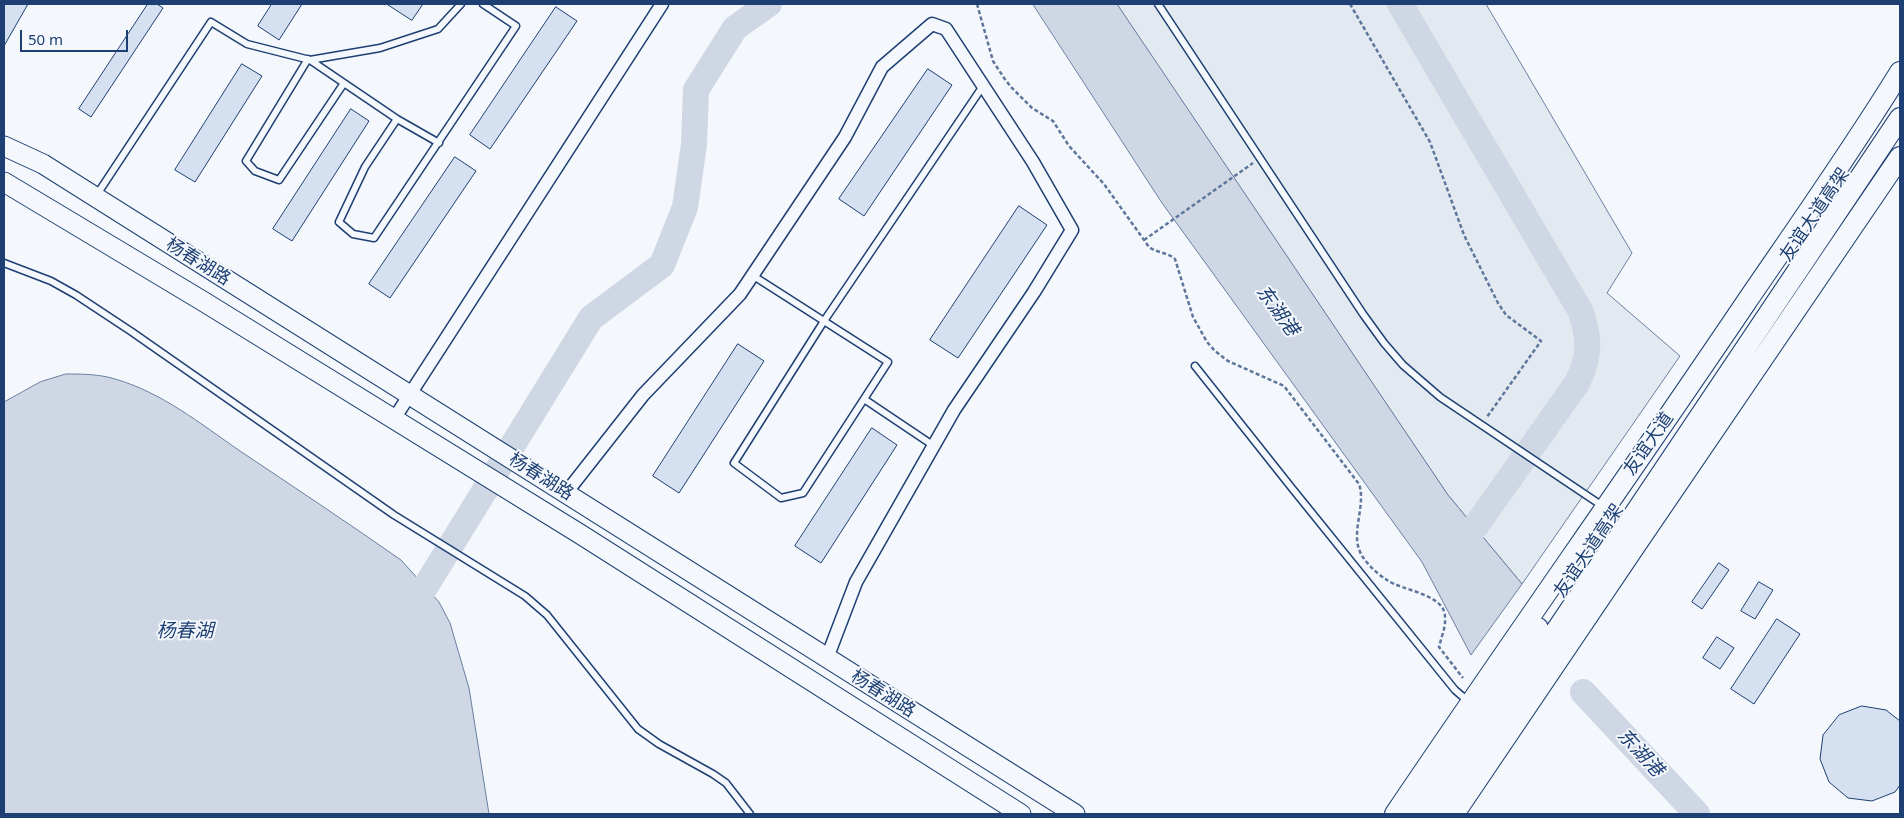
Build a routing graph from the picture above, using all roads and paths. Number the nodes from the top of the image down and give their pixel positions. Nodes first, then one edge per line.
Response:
1 (461, 4) edge
2 (483, 4) edge
3 (662, 4) edge
4 (978, 4) edge
5 (1158, 4) edge
6 (1350, 4) edge
7 (309, 59) junction
8 (1900, 72) edge
9 (344, 83) junction
10 (983, 86) junction
11 (1900, 89) edge
12 (1900, 118) edge
13 (397, 119) junction
14 (439, 143) junction
15 (4, 146) edge
16 (1900, 157) edge
17 (1260, 158) junction
18 (4, 182) edge
19 (96, 197) junction
20 (1144, 240) junction
21 (4, 263) edge
22 (752, 275) junction
23 (824, 321) junction
24 (1196, 366) dead end
25 (408, 394) junction
26 (864, 399) junction
27 (394, 419) junction
28 (1482, 425) junction
29 (934, 446) junction
30 (558, 488) junction
31 (1605, 508) junction
32 (827, 658) junction
33 (1463, 678) dead end
34 (1470, 702) junction
35 (750, 814) edge
36 (1021, 814) edge
37 (1074, 814) edge
38 (1394, 814) edge
39 (1412, 814) edge
40 (1433, 814) edge
41 (1454, 814) edge

1 - 7 lane
2 - 14 lane
3 - 25 street
4 - 20 path
5 - 17 lane
6 - 28 path
7 - 9 lane
7 - 9 lane
7 - 19 lane
8 - 31 main road, 友谊大道
9 - 13 lane
10 - 22 street
10 - 23 lane
10 - 29 street
11 - 39 main road, 友谊大道高架
12 - 40 main road, 友谊大道高架
13 - 14 lane
13 - 14 lane
15 - 19 main road, 杨春湖路
16 - 41 main road
17 - 20 path
17 - 28 lane
18 - 27 main road, 杨春湖路
19 - 25 main road, 杨春湖路
20 - 33 path
21 - 35 lane
22 - 23 lane
22 - 30 street
23 - 26 lane
23 - 26 lane
24 - 34 lane
25 - 27 street
25 - 30 main road, 杨春湖路
26 - 29 lane
27 - 36 main road, 杨春湖路
28 - 31 lane
29 - 32 street
30 - 32 main road, 杨春湖路
31 - 34 main road, 友谊大道
32 - 37 main road, 杨春湖路
34 - 38 main road, 友谊大道

